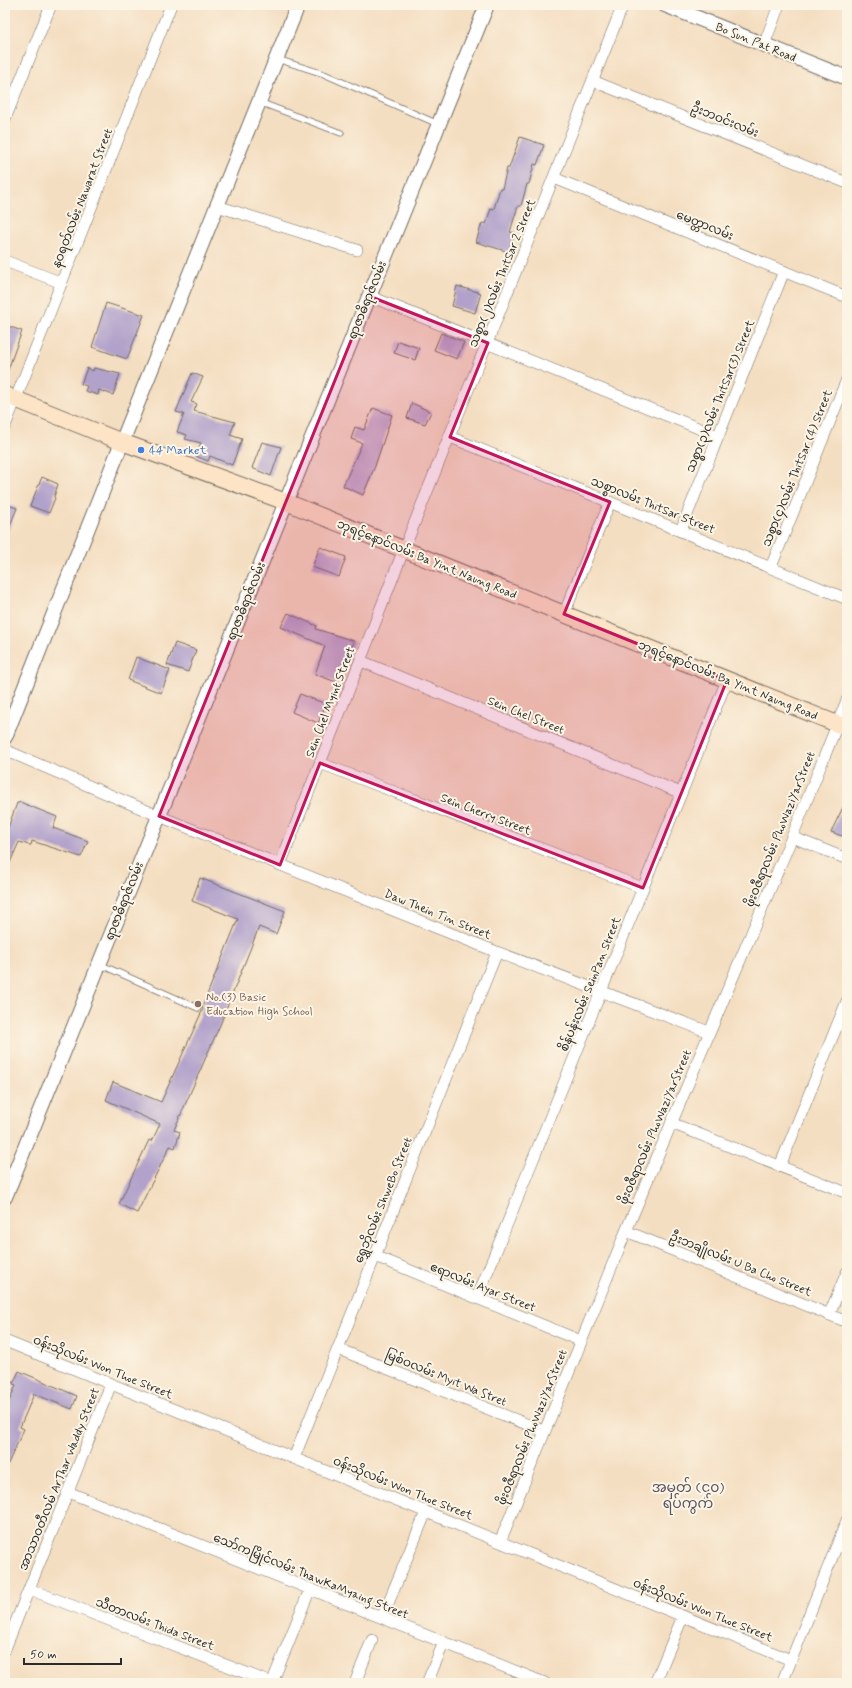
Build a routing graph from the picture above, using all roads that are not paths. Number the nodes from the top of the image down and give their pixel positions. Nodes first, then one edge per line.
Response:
1 (51, 5) edge
2 (171, 5) edge
3 (298, 5) edge
4 (487, 5) edge
5 (623, 5) edge
6 (665, 5) edge
7 (779, 5) edge
8 (764, 45) junction
9 (277, 58) junction
10 (847, 78) edge
11 (593, 81) junction
12 (259, 102) junction
13 (5, 119) edge
14 (439, 124) junction
15 (341, 133) dead end
16 (554, 178) junction
17 (847, 183) edge
18 (217, 206) junction
19 (357, 250) dead end
20 (5, 261) edge
21 (784, 271) junction
22 (62, 283) junction
23 (369, 296) junction
24 (847, 297) edge
25 (488, 343) junction
26 (847, 379) edge
27 (11, 398) edge
28 (5, 426) edge
29 (718, 436) junction
30 (450, 437) junction
31 (122, 442) junction
32 (286, 502) junction
33 (610, 502) junction
34 (681, 530) junction
35 (404, 549) junction
36 (771, 567) junction
37 (847, 599) edge
38 (564, 614) junction
39 (361, 661) junction
40 (727, 680) junction
41 (847, 700) edge
42 (842, 726) edge
43 (5, 737) edge
44 (5, 750) edge
45 (320, 763) junction
46 (681, 792) junction
47 (159, 816) junction
48 (792, 837) junction
49 (847, 859) edge
50 (280, 865) junction
51 (643, 888) junction
52 (497, 952) junction
53 (99, 964) junction
54 (602, 991) junction
55 (847, 1001) edge
56 (198, 1008) dead end
57 (709, 1032) junction
58 (671, 1123) junction
59 (780, 1166) junction
60 (847, 1193) edge
61 (5, 1197) edge
62 (626, 1231) junction
63 (375, 1256) junction
64 (847, 1272) edge
65 (478, 1298) junction
66 (830, 1315) junction
67 (847, 1322) edge
68 (5, 1341) edge
69 (581, 1341) junction
70 (338, 1349) junction
71 (111, 1384) junction
72 (544, 1432) junction
73 (294, 1458) junction
74 (68, 1492) junction
75 (426, 1512) junction
76 (847, 1520) edge
77 (500, 1542) junction
78 (29, 1589) junction
79 (310, 1589) junction
80 (683, 1616) junction
81 (382, 1618) junction
82 (372, 1640) dead end
83 (444, 1642) junction
84 (5, 1649) edge
85 (791, 1660) junction
86 (272, 1683) edge
87 (355, 1683) edge
88 (427, 1683) edge
89 (545, 1683) edge
90 (655, 1683) edge
91 (782, 1683) edge

1 - 13 street
2 - 22 street, နဝရတ်လမ်း Nawarat Street
3 - 9 street
4 - 14 street, ရာဇာဓိရာဇ်လမ်း
5 - 11 street, သစ္စာ(၂)လမ်း ThitSar 2 Street
6 - 8 street, Bo Sun Pat Road
7 - 8 street
8 - 10 street, Bo Sun Pat Road
9 - 12 street
9 - 14 lane
11 - 16 street, သစ္စာ(၂)လမ်း ThitSar 2 Street
11 - 17 street, ဦးဘဝင်းလမ်း
12 - 15 lane
12 - 18 street
14 - 23 street, ရာဇာဓိရာဇ်လမ်း
16 - 21 street, မေတ္တာလမ်း
16 - 25 street, သစ္စာ(၂)လမ်း ThitSar 2 Street
18 - 19 street
18 - 31 street
20 - 22 street
21 - 24 street, မေတ္တာလမ်း
21 - 29 street, သစ္စာ(၃)လမ်း ThitSar(3) Street
22 - 27 street, နဝရတ်လမ်း Nawarat Street
23 - 25 street
23 - 32 street, ရာဇာဓိရာဇ်လမ်း
25 - 29 street
25 - 30 street, သစ္စာ(၂)လမ်း ThitSar 2 Street
26 - 36 street, သစ္စာ(၄)လမ်း ThitSar (4) Street
27 - 28 street, နဝရတ်လမ်း Nawarat Street
27 - 31 main road, ဘုရင့်နောင်လမ်း Ba Yint Naung Road
29 - 34 street, သစ္စာ(၃)လမ်း ThitSar(3) Street
30 - 33 street, သစ္စာလမ်း ThitSar Street
30 - 35 street, သစ္စာ(၂)လမ်း ThitSar 2 Street
31 - 32 main road, ဘုရင့်နောင်လမ်း Ba Yint Naung Road
31 - 43 street
32 - 35 main road, ဘုရင့်နောင်လမ်း Ba Yint Naung Road
32 - 47 street, ရာဇာဓိရာဇ်လမ်း
33 - 34 street, သစ္စာလမ်း ThitSar Street
33 - 38 street
34 - 36 street, သစ္စာလမ်း ThitSar Street
35 - 38 main road, ဘုရင့်နောင်လမ်း Ba Yint Naung Road
35 - 39 street, Sein Chel Myint Street
36 - 37 street, သစ္စာလမ်း ThitSar Street
38 - 40 main road, ဘုရင့်နောင်လမ်း Ba Yint Naung Road
39 - 45 street, Sein Chel Myint Street
39 - 46 street, Sein Chel Street
40 - 42 main road, ဘုရင့်နောင်လမ်း Ba Yint Naung Road
40 - 46 street, စိန်ပန်းလမ်း SeinPan Street
41 - 42 street, ဖိုးဝဇီရာလမ်း PhoWaziYarStreet
42 - 48 street, ဖိုးဝဇီရာလမ်း PhoWaziYarStreet
44 - 47 street, Daw Thein Tin Street
45 - 50 street, Sein Chel Myint Street
45 - 51 street, Sein Cherry Street
46 - 51 street, စိန်ပန်းလမ်း SeinPan Street
47 - 50 street, Daw Thein Tin Street
47 - 53 street, ရာဇာဓိရာဇ်လမ်း
48 - 49 street
48 - 57 street, ဖိုးဝဇီရာလမ်း PhoWaziYarStreet
50 - 52 street, Daw Thein Tin Street
51 - 54 street, စိန်ပန်းလမ်း SeinPan Street
52 - 54 street, Daw Thein Tin Street
52 - 63 street, ရွှေဘိုလမ်း ShweBo Street
53 - 56 lane
53 - 61 street, ရာဇာဓိရာဇ်လမ်း
54 - 57 street, Daw Thein Tin Street
54 - 65 street, စိန်ပန်းလမ်း SeinPan Street
55 - 59 street
57 - 58 street, ဖိုးဝဇီရာလမ်း PhoWaziYarStreet
58 - 59 street
58 - 62 street, ဖိုးဝဇီရာလမ်း PhoWaziYarStreet
59 - 60 street
62 - 66 street, ဦးဘချိုလမ်း U Ba Cho Street
62 - 69 street, ဖိုးဝဇီရာလမ်း PhoWaziYarStreet
63 - 65 street, ဧရာလမ်း Ayar Street
63 - 70 street, ရွှေဘိုလမ်း ShweBo Street
64 - 66 street
65 - 69 street, ဧရာလမ်း Ayar Street
66 - 67 street, ဦးဘချိုလမ်း U Ba Cho Street
68 - 71 street, ဝန်းသိုလမ်း Won Thoe Street
69 - 72 street, ဖိုးဝဇီရာလမ်း PhoWaziYarStreet
70 - 72 street, မြစ်ဝလမ်း Myit Wa Stret
70 - 73 street, ရွှေဘိုလမ်း ShweBo Street
71 - 73 street, ဝန်းသိုလမ်း Won Thoe Street
71 - 74 street, အာသာဝတီလမ် ArThar Waddy Street
72 - 77 street, ဖိုးဝဇီရာလမ်း PhoWaziYarStreet
73 - 75 street, ဝန်းသိုလမ်း Won Thoe Street
74 - 78 street, အာသာဝတီလမ် ArThar Waddy Street
74 - 79 street, သော်ကမြိုင်လမ်း ThawKaMyaing Street
75 - 77 street, ဝန်းသိုလမ်း Won Thoe Street
75 - 81 street
76 - 85 street
77 - 80 street, ဝန်းသိုလမ်း Won Thoe Street
78 - 84 street, အာသာဝတီလမ် ArThar Waddy Street
78 - 86 street, သီတာလမ်း Thida Street
79 - 81 street, သော်ကမြိုင်လမ်း ThawKaMyaing Street
79 - 86 street
80 - 85 street, ဝန်းသိုလမ်း Won Thoe Street
80 - 90 street
81 - 83 street, သော်ကမြိုင်လမ်း ThawKaMyaing Street
82 - 87 street
83 - 88 street
83 - 89 street, သော်ကမြိုင်လမ်း ThawKaMyaing Street
85 - 91 street

